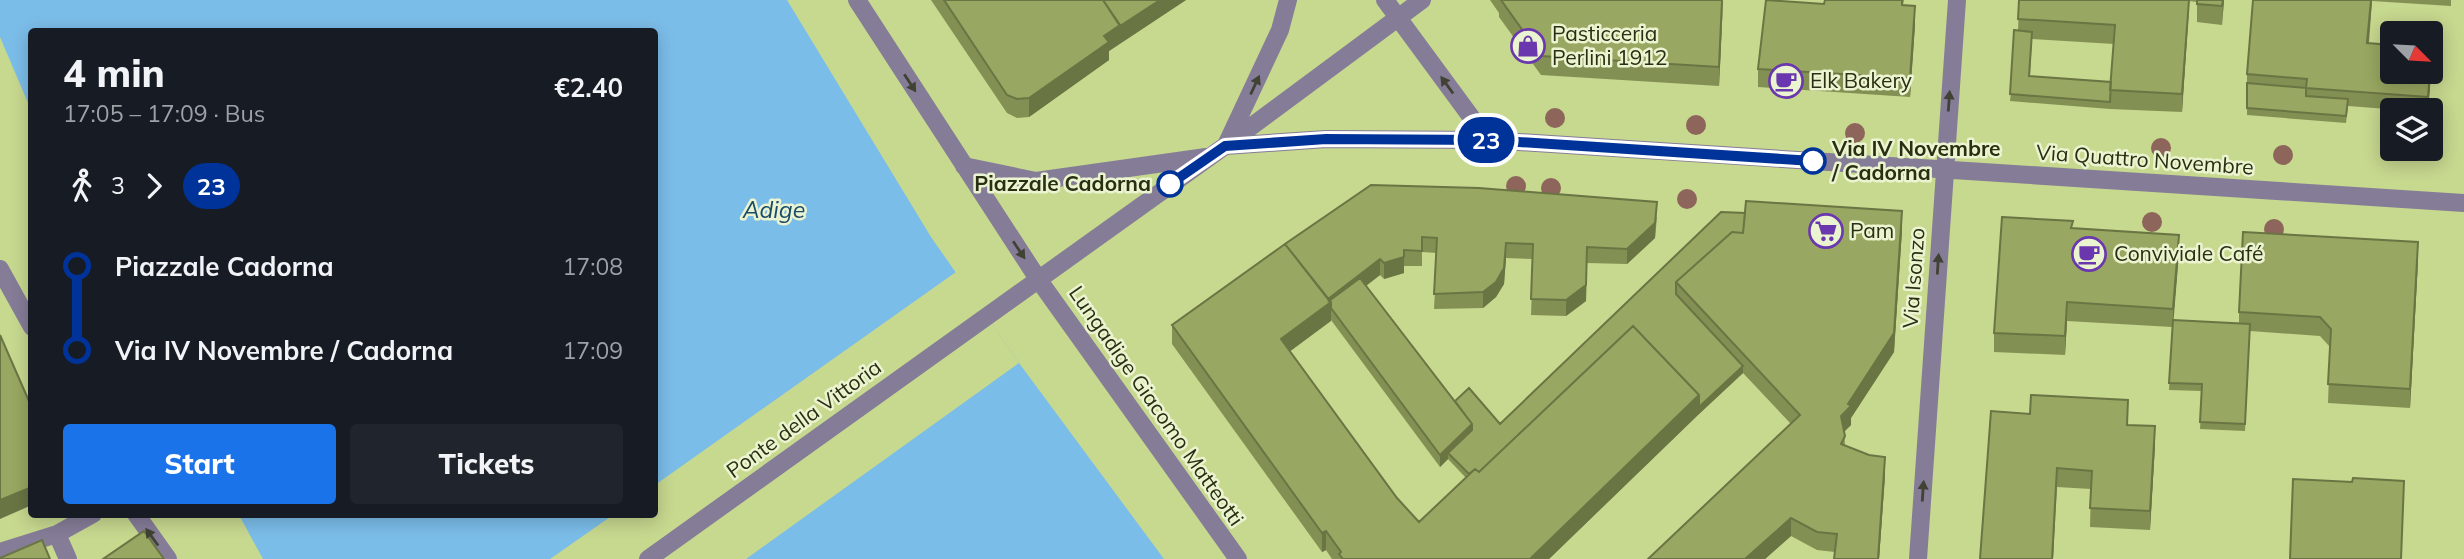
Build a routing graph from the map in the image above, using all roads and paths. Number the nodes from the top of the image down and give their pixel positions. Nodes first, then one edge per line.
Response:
1 (857, 0) edge
2 (1288, 0) edge
3 (1385, 0) edge
4 (1422, 0) edge
5 (1957, 0) edge
6 (1398, 17) junction
7 (1488, 140) junction
8 (1225, 146) junction
9 (1209, 157) junction
10 (964, 166) junction
11 (1945, 170) junction
12 (2464, 203) edge
13 (0, 269) edge
14 (1038, 279) junction
15 (28, 320) edge
16 (86, 518) edge
17 (139, 518) edge
18 (57, 534) junction
19 (0, 552) edge
20 (68, 559) edge
21 (168, 559) edge
22 (648, 559) edge
23 (1238, 559) edge
24 (1918, 559) edge

1 -> 10 street, Lungadige Giacomo Matteotti
8 -> 2 street
3 - 6 street
4 - 6 street, Ponte della Vittoria
11 -> 5 street, Via Isonzo
7 -> 6 street
6 - 8 street, Ponte della Vittoria
7 - 8 street, Via Quattro Novembre
7 - 11 street, Via Quattro Novembre
8 - 9 street, Ponte della Vittoria
9 - 10 street
9 - 14 street, Ponte della Vittoria
10 -> 14 street, Lungadige Giacomo Matteotti
11 - 12 street, Via Quattro Novembre
24 -> 11 street, Via Isonzo
13 - 15 street
14 - 22 street, Ponte della Vittoria
14 - 23 street, Lungadige Giacomo Matteotti
16 - 18 street
21 -> 17 street
18 - 19 street
18 - 20 street

